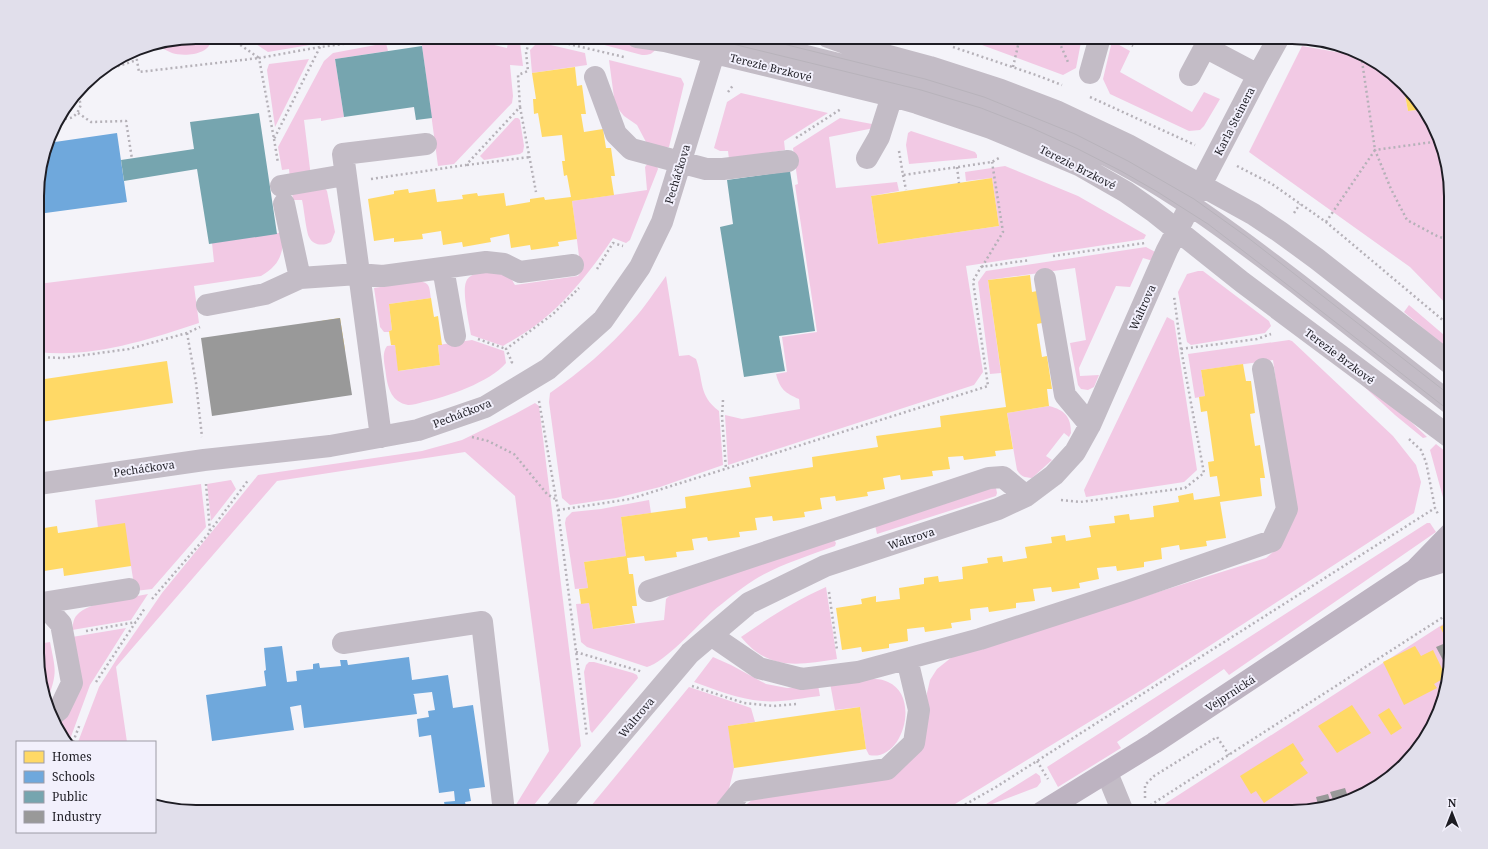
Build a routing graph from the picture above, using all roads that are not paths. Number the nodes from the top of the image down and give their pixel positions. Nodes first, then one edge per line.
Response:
1 (703, 44) edge
2 (758, 44) edge
3 (848, 44) edge
4 (1098, 44) edge
5 (1207, 44) edge
6 (1211, 44) edge
7 (1275, 44) edge
8 (716, 45) edge
9 (1090, 73) dead end
10 (1190, 75) dead end
11 (1258, 75) junction
12 (595, 77) dead end
13 (892, 96) junction
14 (426, 144) dead end
15 (867, 158) dead end
16 (788, 161) road end
17 (681, 162) junction
18 (345, 175) junction
19 (1201, 186) junction
20 (1191, 205) junction
21 (1178, 230) junction
22 (573, 265) dead end
23 (443, 268) junction
24 (358, 274) junction
25 (300, 278) junction
26 (1045, 279) dead end
27 (207, 305) dead end
28 (455, 336) road end
29 (1444, 359) edge
30 (1263, 368) dead end
31 (1444, 399) edge
32 (1090, 425) junction
33 (1444, 433) edge
34 (380, 437) junction
35 (44, 483) edge
36 (1026, 496) junction
37 (851, 524) junction
38 (1444, 539) edge
39 (861, 554) junction
40 (1444, 561) edge
41 (1415, 570) junction
42 (129, 589) dead end
43 (650, 591) dead end
44 (44, 601) edge
45 (44, 606) edge
46 (711, 635) junction
47 (343, 643) dead end
48 (907, 659) junction
49 (56, 712) edge
50 (1107, 773) junction
51 (503, 805) edge
52 (561, 805) edge
53 (730, 805) edge
54 (1054, 805) edge
55 (1120, 805) edge

1 - 8 street, Terezie Brzkové
2 - 20 street, Terezie Brzkové
3 - 19 street
4 - 9 street
5 - 10 street
6 - 11 street
7 - 11 street, Karla Steinera
8 - 13 street, Terezie Brzkové
8 - 17 street, Pecháčkova
11 - 19 street, Karla Steinera
12 - 17 street
13 - 15 street
13 - 21 street, Terezie Brzkové
14 - 18 street
16 - 17 street
17 - 34 street, Pecháčkova
18 - 24 street
18 - 25 street
19 - 20 street, Karla Steinera
19 - 29 street
20 - 21 street, Waltrova
20 - 31 street, Terezie Brzkové
21 - 32 street, Waltrova
21 - 33 street, Terezie Brzkové
22 - 23 street
23 - 24 street
23 - 28 street
24 - 25 street
24 - 34 street
25 - 27 street
26 - 32 street
30 - 48 street
32 - 36 street, Waltrova
34 - 35 street, Pecháčkova
36 - 37 street
36 - 39 street, Waltrova
37 - 39 street
37 - 43 street
38 - 41 main road, Vejprnická
39 - 46 street, Waltrova
40 - 41 main road, Vejprnická
41 - 50 main road, Vejprnická
42 - 44 street
45 - 49 street
46 - 48 street
46 - 52 street, Waltrova
47 - 51 street
48 - 53 street
50 - 54 main road, Vejprnická
50 - 55 street

